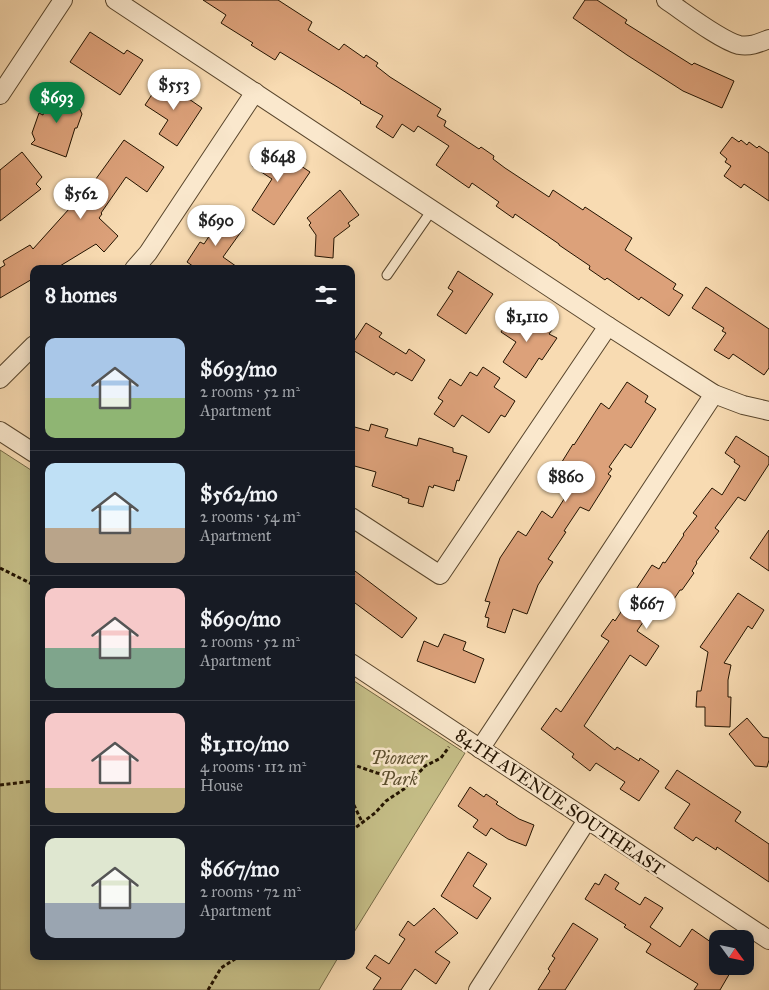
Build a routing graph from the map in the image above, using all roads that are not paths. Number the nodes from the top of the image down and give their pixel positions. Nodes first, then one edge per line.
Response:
1 (63, 0) edge
2 (115, 0) edge
3 (666, 0) edge
4 (764, 41) edge
5 (255, 92) junction
6 (0, 95) edge
7 (432, 210) junction
8 (137, 265) edge
9 (387, 275) dead end
10 (608, 326) junction
11 (30, 349) edge
12 (0, 379) edge
13 (714, 394) junction
14 (769, 411) edge
15 (0, 431) edge
16 (30, 450) edge
17 (355, 520) edge
18 (355, 667) edge
19 (480, 749) junction
20 (587, 820) junction
21 (769, 940) edge
22 (478, 990) edge

1 - 6 street
2 - 5 street
3 - 4 street
5 - 7 street
5 - 8 street
7 - 9 lane
7 - 10 street
10 - 13 street
10 - 17 street
11 - 12 street
13 - 14 street
13 - 19 street
15 - 16 street
18 - 19 street, 84TH AVENUE SOUTHEAST
19 - 20 street, 84TH AVENUE SOUTHEAST
20 - 21 street, 84TH AVENUE SOUTHEAST
20 - 22 street

